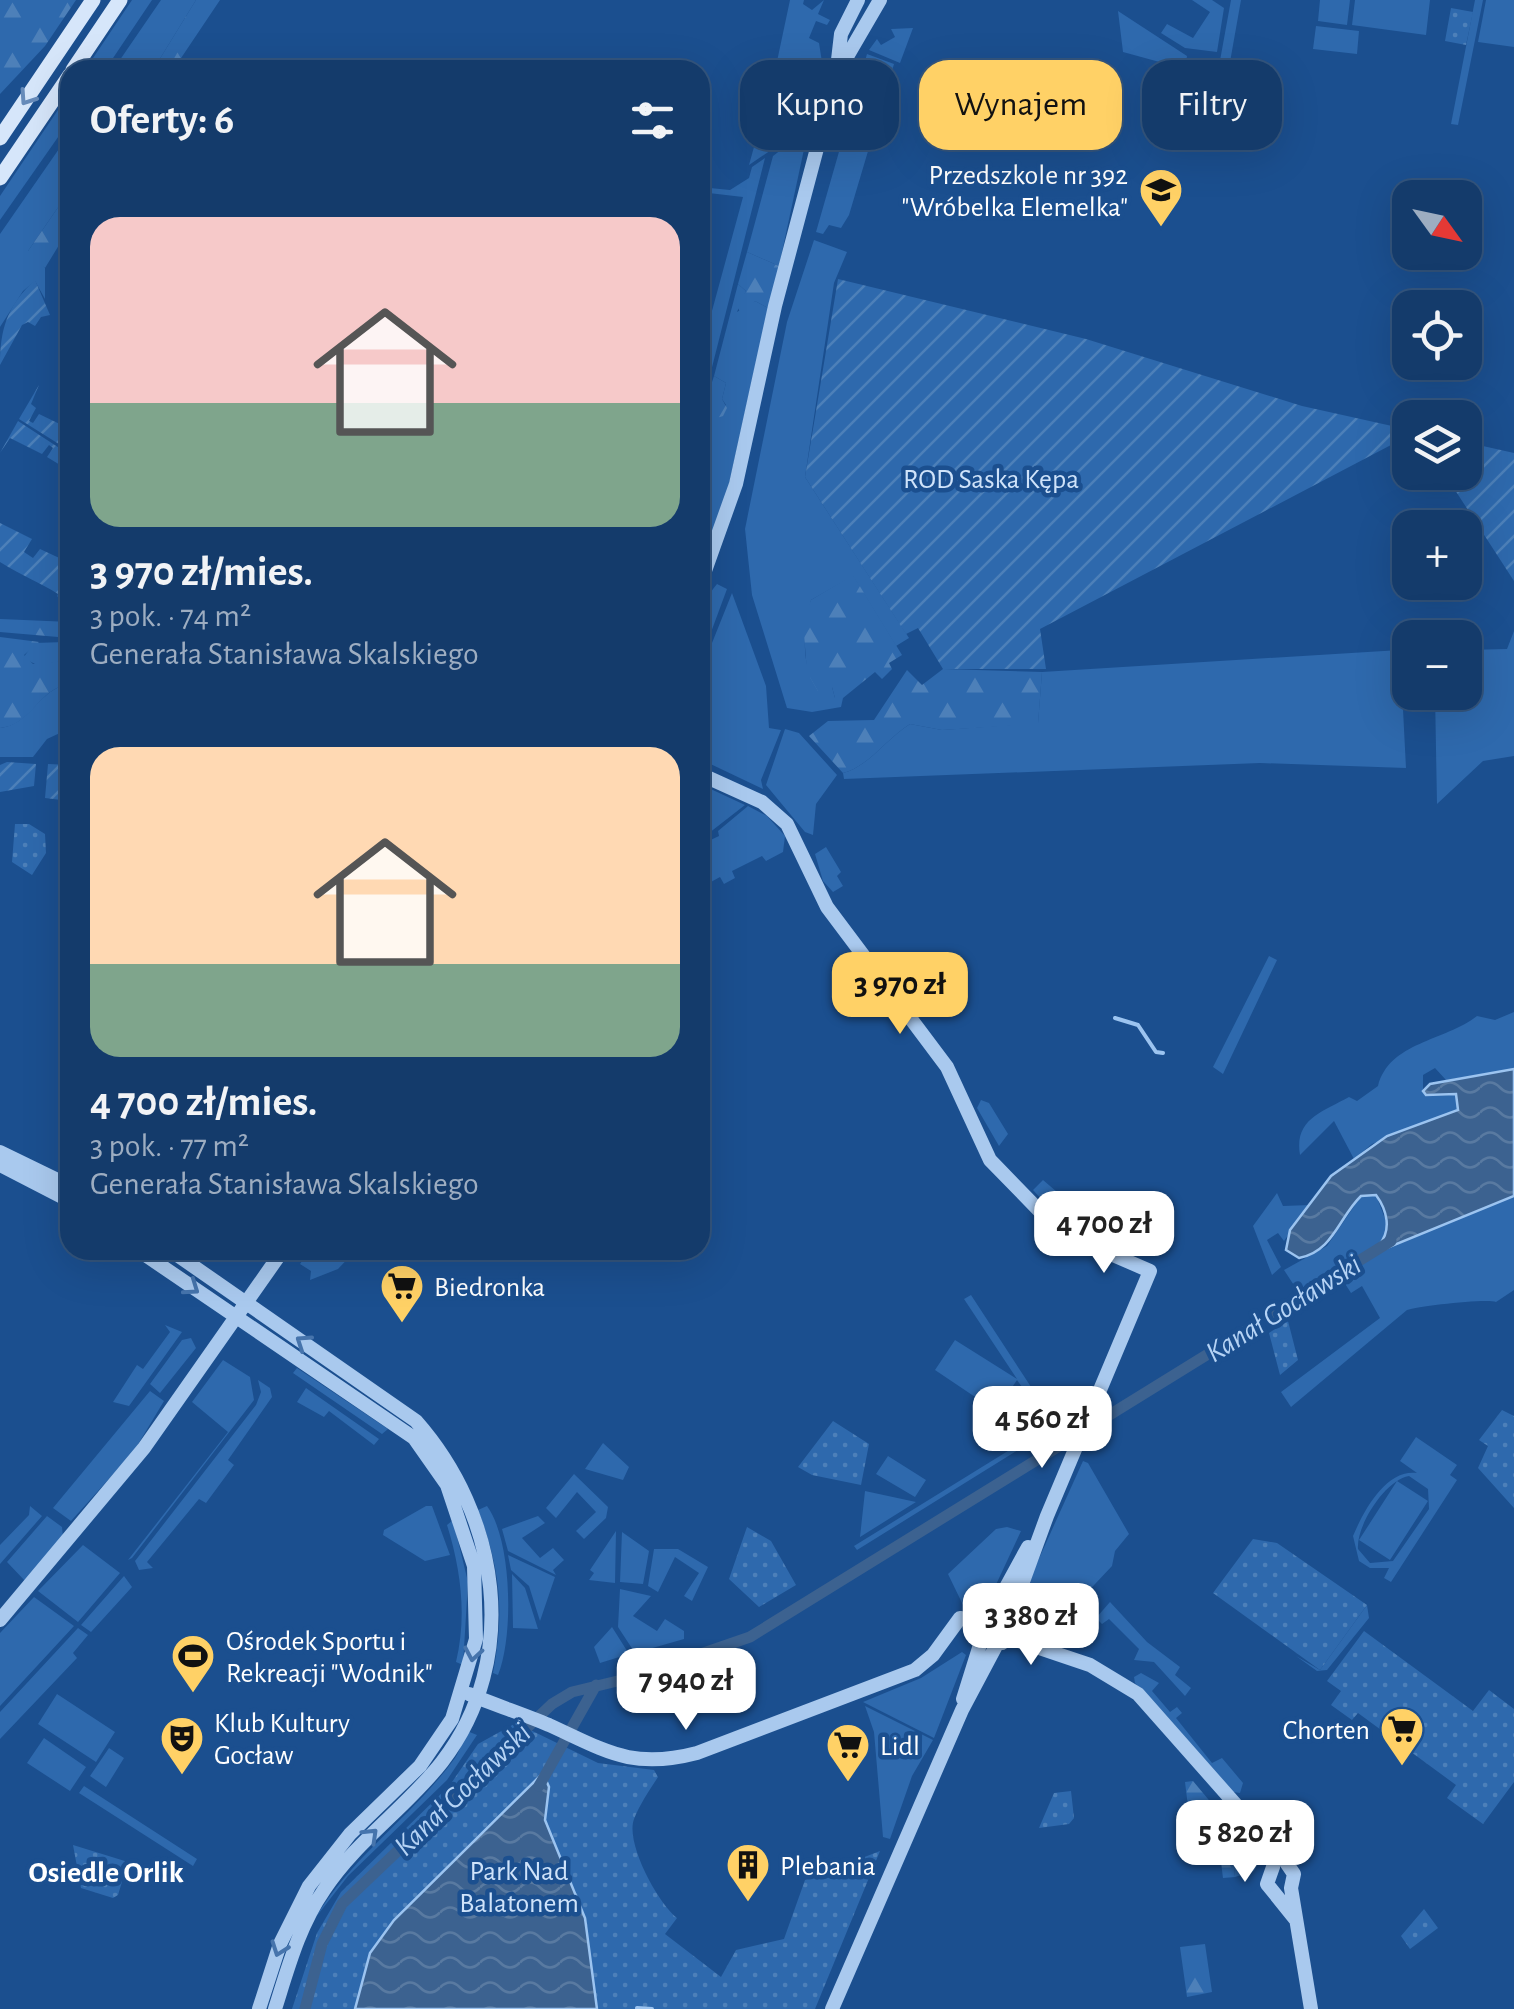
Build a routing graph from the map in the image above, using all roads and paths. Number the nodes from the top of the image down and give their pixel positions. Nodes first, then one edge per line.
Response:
1 (93, 0) edge
2 (120, 0) edge
3 (858, 0) edge
4 (879, 2) edge
5 (80, 60) edge
6 (838, 60) edge
7 (846, 60) edge
8 (60, 90) edge
9 (0, 138) edge
10 (817, 150) edge
11 (0, 178) edge
12 (710, 558) edge
13 (710, 779) edge
14 (0, 1152) edge
15 (0, 1165) edge
16 (60, 1181) edge
17 (60, 1196) edge
18 (152, 1260) edge
19 (185, 1260) edge
20 (276, 1260) edge
21 (247, 1302) junction
22 (236, 1318) junction
23 (453, 1482) junction
24 (1046, 1516) junction
25 (0, 1620) edge
26 (986, 1623) junction
27 (1008, 1631) junction
28 (470, 1695) junction
29 (962, 1710) junction
30 (1280, 1867) junction
31 (1284, 1891) junction
32 (1312, 2008) edge
33 (259, 2009) edge
34 (275, 2009) edge
35 (832, 2009) edge

1 -> 9 main road
2 - 5 main road
3 - 6 street
4 - 7 street
8 - 11 main road
10 - 12 street
13 - 24 street
14 - 16 street
15 - 17 street
18 -> 22 street
19 - 21 street
20 - 21 street
21 - 22 street
23 -> 21 street
22 - 23 street
22 - 25 street
23 - 28 street
24 - 26 street
24 - 27 street
26 - 27 street
26 - 27 street
26 - 28 street
26 - 29 street
27 - 29 street
27 - 30 street
28 -> 33 street
34 -> 28 street
29 - 35 street
30 - 31 street
30 - 31 street
31 - 32 street

